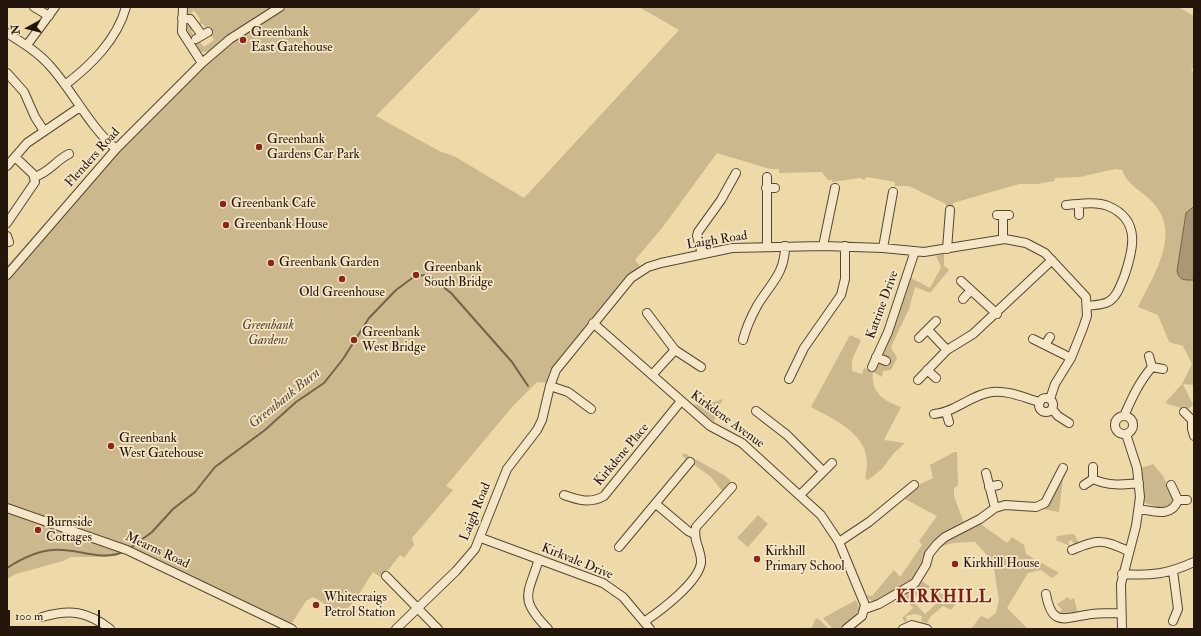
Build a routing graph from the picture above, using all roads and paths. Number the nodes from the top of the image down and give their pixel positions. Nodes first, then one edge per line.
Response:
1 (34, 7) edge
2 (55, 7) edge
3 (126, 7) edge
4 (183, 7) edge
5 (280, 7) edge
6 (49, 16) junction
7 (182, 18) junction
8 (7, 33) edge
9 (202, 35) dead end
10 (27, 45) junction
11 (202, 63) junction
12 (7, 73) edge
13 (65, 85) junction
14 (80, 107) junction
15 (44, 131) junction
16 (116, 149) junction
17 (63, 155) dead end
18 (15, 156) junction
19 (7, 166) edge
20 (34, 177) junction
21 (767, 177) dead end
22 (737, 178) dead end
23 (835, 188) dead end
24 (890, 197) dead end
25 (1079, 204) junction
26 (1066, 205) dead end
27 (1003, 215) dead end
28 (1079, 215) dead end
29 (958, 219) dead end
30 (7, 223) edge
31 (1003, 239) junction
32 (785, 246) junction
33 (823, 246) junction
34 (846, 246) junction
35 (766, 247) junction
36 (883, 248) junction
37 (947, 249) junction
38 (915, 251) junction
39 (702, 254) junction
40 (1052, 260) junction
41 (7, 275) edge
42 (961, 281) dead end
43 (971, 290) junction
44 (963, 298) dead end
45 (1087, 306) junction
46 (997, 314) junction
47 (648, 318) dead end
48 (936, 321) dead end
49 (593, 323) junction
50 (928, 330) junction
51 (1050, 336) dead end
52 (919, 338) dead end
53 (1033, 339) dead end
54 (743, 340) dead end
55 (1045, 345) junction
56 (675, 350) junction
57 (947, 350) junction
58 (1149, 356) dead end
59 (876, 357) junction
60 (1071, 358) junction
61 (886, 361) dead end
62 (701, 367) dead end
63 (872, 367) dead end
64 (1152, 367) junction
65 (1163, 369) dead end
66 (927, 370) junction
67 (652, 375) junction
68 (793, 376) dead end
69 (936, 378) dead end
70 (918, 380) dead end
71 (550, 386) junction
72 (1050, 399) junction
73 (681, 401) junction
74 (1040, 402) junction
75 (588, 404) dead end
76 (1052, 409) junction
77 (946, 412) junction
78 (1184, 412) dead end
79 (934, 414) dead end
80 (759, 416) dead end
81 (1124, 416) junction
82 (1193, 420) edge
83 (948, 422) dead end
84 (1068, 423) dead end
85 (1126, 434) junction
86 (1194, 436) edge
87 (690, 462) dead end
88 (832, 463) dead end
89 (1063, 468) dead end
90 (1092, 468) dead end
91 (823, 471) junction
92 (986, 473) dead end
93 (1093, 479) junction
94 (1139, 483) junction
95 (1171, 484) dead end
96 (998, 485) dead end
97 (1084, 485) dead end
98 (909, 486) dead end
99 (732, 487) dead end
100 (989, 487) junction
101 (800, 495) junction
102 (567, 499) dead end
103 (1178, 500) junction
104 (1187, 500) dead end
105 (656, 504) junction
106 (7, 508) edge
107 (995, 508) junction
108 (1139, 509) junction
109 (694, 534) junction
110 (1079, 537) dead end
111 (481, 538) junction
112 (839, 542) junction
113 (1083, 546) junction
114 (619, 547) dead end
115 (1072, 550) dead end
116 (1128, 551) junction
117 (539, 559) junction
118 (1194, 562) edge
119 (1173, 571) junction
120 (1122, 574) junction
121 (386, 576) dead end
122 (1046, 594) dead end
123 (418, 608) junction
124 (865, 609) junction
125 (1178, 609) junction
126 (1187, 611) dead end
127 (1121, 613) junction
128 (42, 616) dead end
129 (1173, 621) dead end
130 (644, 622) junction
131 (281, 627) edge
132 (110, 629) edge
133 (292, 629) edge
134 (396, 629) edge
135 (438, 629) edge
136 (548, 629) edge
137 (650, 629) edge
138 (846, 629) edge
139 (903, 629) edge
140 (927, 629) edge
141 (1122, 629) edge

1 - 6 street
2 - 6 street
3 - 13 street
4 - 7 street
5 - 11 street, Flenders Road
6 - 10 street
7 - 9 street
7 - 11 street
8 - 10 street
10 - 13 street
11 - 16 street, Flenders Road
12 - 15 street
13 - 14 street
14 - 15 street
14 - 16 street
15 - 18 street
16 - 41 street, Flenders Road
17 - 20 street
18 - 19 street
18 - 20 street
20 - 30 street
21 - 35 street
22 - 39 street
23 - 33 street
24 - 36 street
25 - 26 street
25 - 28 street
25 - 45 street
27 - 31 street
29 - 37 street
31 - 37 street, Laigh Road
31 - 40 street, Laigh Road
32 - 33 street, Laigh Road
32 - 35 street, Laigh Road
32 - 54 street
33 - 34 street, Laigh Road
34 - 36 street, Laigh Road
34 - 68 street
35 - 39 street, Laigh Road
36 - 38 street, Laigh Road
37 - 38 street, Laigh Road
38 - 59 street, Katrine Drive
39 - 49 street, Laigh Road
40 - 45 street, Laigh Road
40 - 46 street
42 - 43 street
43 - 44 street
43 - 46 street
45 - 60 street
46 - 57 street
47 - 56 street
48 - 50 street
49 - 67 street, Kirkdene Avenue
49 - 71 street, Laigh Road
50 - 52 street
50 - 57 street
51 - 55 street
53 - 55 street
55 - 60 street
56 - 62 street
56 - 67 street
57 - 66 street
58 - 64 street
59 - 61 street
59 - 63 street, Katrine Drive
60 - 72 street
64 - 65 street
64 - 81 street
66 - 69 street
66 - 70 street
67 - 73 street, Kirkdene Avenue
71 - 75 street
71 - 111 street, Laigh Road
72 - 74 street
72 - 76 street
73 - 101 street, Kirkdene Avenue
73 - 102 street, Kirkdene Place
74 - 76 street
74 - 77 street
76 - 84 street
77 - 79 street
77 - 83 street
78 - 82 street
80 - 91 street
81 - 85 street
81 - 85 street
82 - 86 street
85 - 94 street
87 - 105 street
88 - 91 street
89 - 107 street
90 - 93 street
91 - 101 street
92 - 100 street
93 - 94 street
93 - 97 street
94 - 108 street
95 - 103 street
96 - 100 street
98 - 112 street
99 - 109 street
100 - 107 street
101 - 112 street, Kirkdene Avenue
103 - 104 street
103 - 108 street
105 - 109 street
105 - 114 street
106 - 131 street, Mearns Road
107 - 124 street
108 - 116 street
109 - 130 street
110 - 113 street
111 - 117 street, Kirkvale Drive
111 - 123 street, Laigh Road
112 - 124 street, Kirkdene Avenue
113 - 115 street
113 - 116 street
116 - 120 street
117 - 130 street, Kirkvale Drive
117 - 136 street
118 - 119 street
119 - 120 street
119 - 125 street
120 - 127 street
121 - 123 street
122 - 127 street
123 - 134 street, Laigh Road
123 - 135 street
124 - 138 street
125 - 126 street
125 - 129 street
127 - 141 street
128 - 132 street
130 - 137 street, Kirkvale Drive
131 - 133 street, Mearns Road
139 - 140 street

